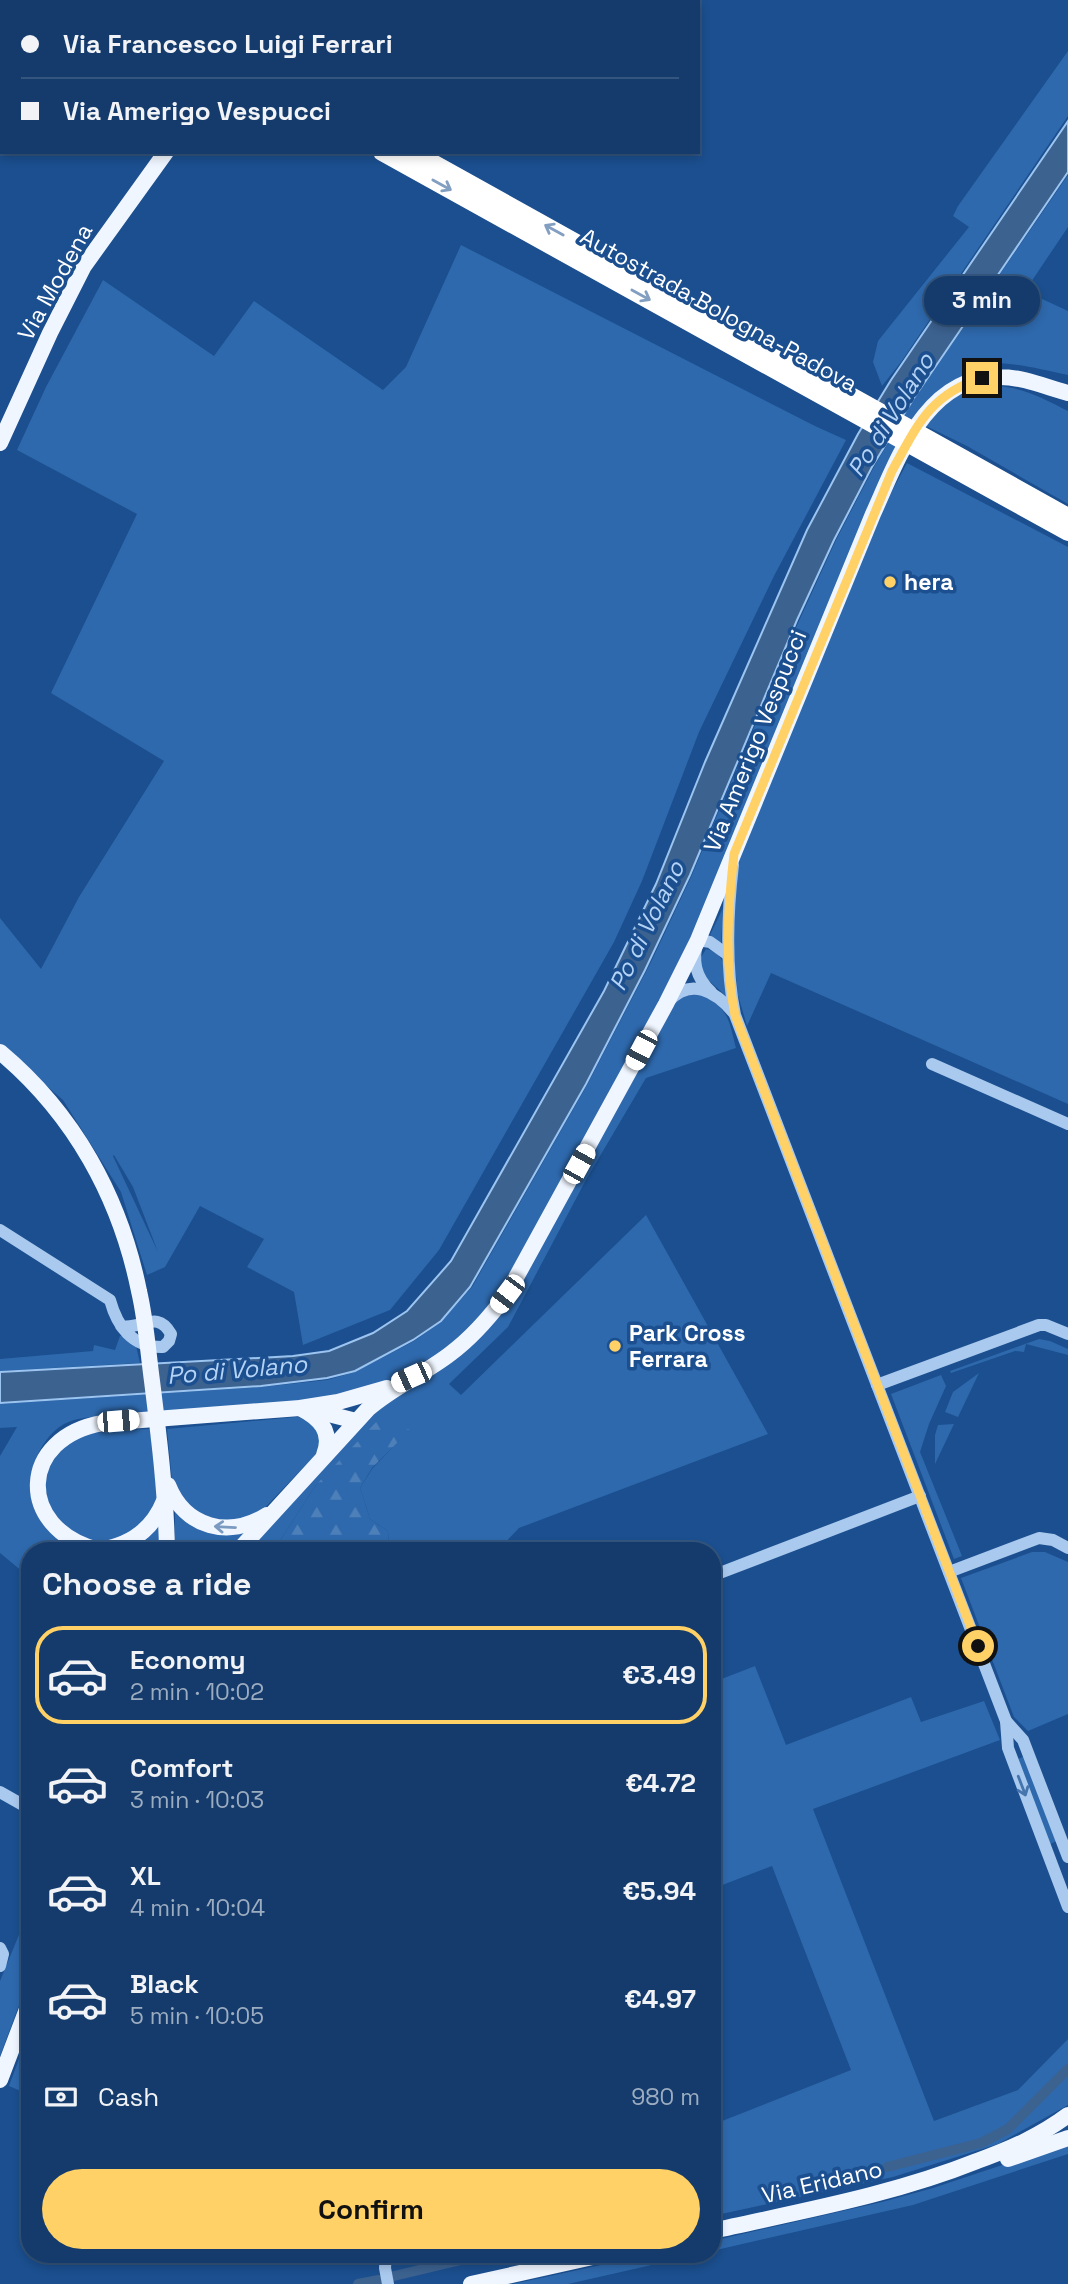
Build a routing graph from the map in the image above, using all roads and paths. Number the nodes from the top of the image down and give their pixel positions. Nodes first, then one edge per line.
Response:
1 (165, 154) edge
2 (386, 154) edge
3 (416, 154) edge
4 (1065, 393) edge
5 (846, 401) junction
6 (0, 443) edge
7 (924, 444) junction
8 (1068, 517) edge
9 (1068, 532) edge
10 (734, 854) junction
11 (698, 940) junction
12 (728, 955) junction
13 (711, 992) junction
14 (666, 1004) junction
15 (735, 1015) junction
16 (0, 1052) edge
17 (932, 1064) dead end
18 (1068, 1124) edge
19 (0, 1230) edge
20 (121, 1326) dead end
21 (1068, 1334) edge
22 (411, 1377) junction
23 (877, 1385) junction
24 (300, 1408) junction
25 (356, 1422) junction
26 (322, 1458) junction
27 (162, 1466) junction
28 (920, 1496) junction
29 (165, 1499) junction
30 (285, 1500) junction
31 (74, 1542) edge
32 (129, 1542) edge
33 (167, 1542) edge
34 (246, 1542) edge
35 (1068, 1548) edge
36 (949, 1572) junction
37 (721, 1573) edge
38 (1006, 1721) junction
39 (0, 1792) edge
40 (21, 1804) edge
41 (1068, 1855) edge
42 (1051, 1861) junction
43 (1068, 1907) edge
44 (0, 1948) edge
45 (0, 1966) edge
46 (21, 2025) edge
47 (0, 2080) edge
48 (1068, 2115) edge
49 (1068, 2138) edge
50 (941, 2175) junction
51 (721, 2229) edge
52 (385, 2263) edge
53 (566, 2263) edge
54 (388, 2284) edge
55 (471, 2284) edge

1 - 6 main road, Via Modena
2 -> 5 highway, Autostrada Bologna-Padova
5 -> 3 highway, Autostrada Bologna-Padova
4 - 10 main road, Via Amerigo Vespucci
5 - 7 highway, Autostrada Bologna-Padova
7 - 8 highway, Autostrada Bologna-Padova
7 - 9 highway, Autostrada Bologna-Padova
10 - 11 main road, Via Amerigo Vespucci
10 - 12 street
11 - 12 street
11 - 13 street
11 - 14 main road, Via Amerigo Vespucci
12 - 15 street
13 - 14 street
13 - 15 street
14 - 22 main road, Via Amerigo Vespucci
15 - 23 street
16 - 27 main road
17 - 18 street
19 - 20 street
21 - 23 street
22 - 24 main road
22 - 25 main road
23 - 28 street
24 - 25 main road
24 - 26 main road
24 - 31 main road
25 - 26 main road
26 - 30 main road
27 - 29 main road
30 -> 27 main road
28 - 36 street
28 - 37 street
29 - 32 main road
29 - 33 main road
30 - 34 main road
35 - 36 street
36 - 38 street
38 - 41 street
38 -> 42 street
39 - 40 street
41 - 42 street
42 - 43 street
44 - 45 street
46 - 47 main road
48 - 50 main road, Via Eridano
49 - 50 main road, Via Eridano
50 - 51 main road, Via Eridano
52 - 54 street
53 - 55 main road

